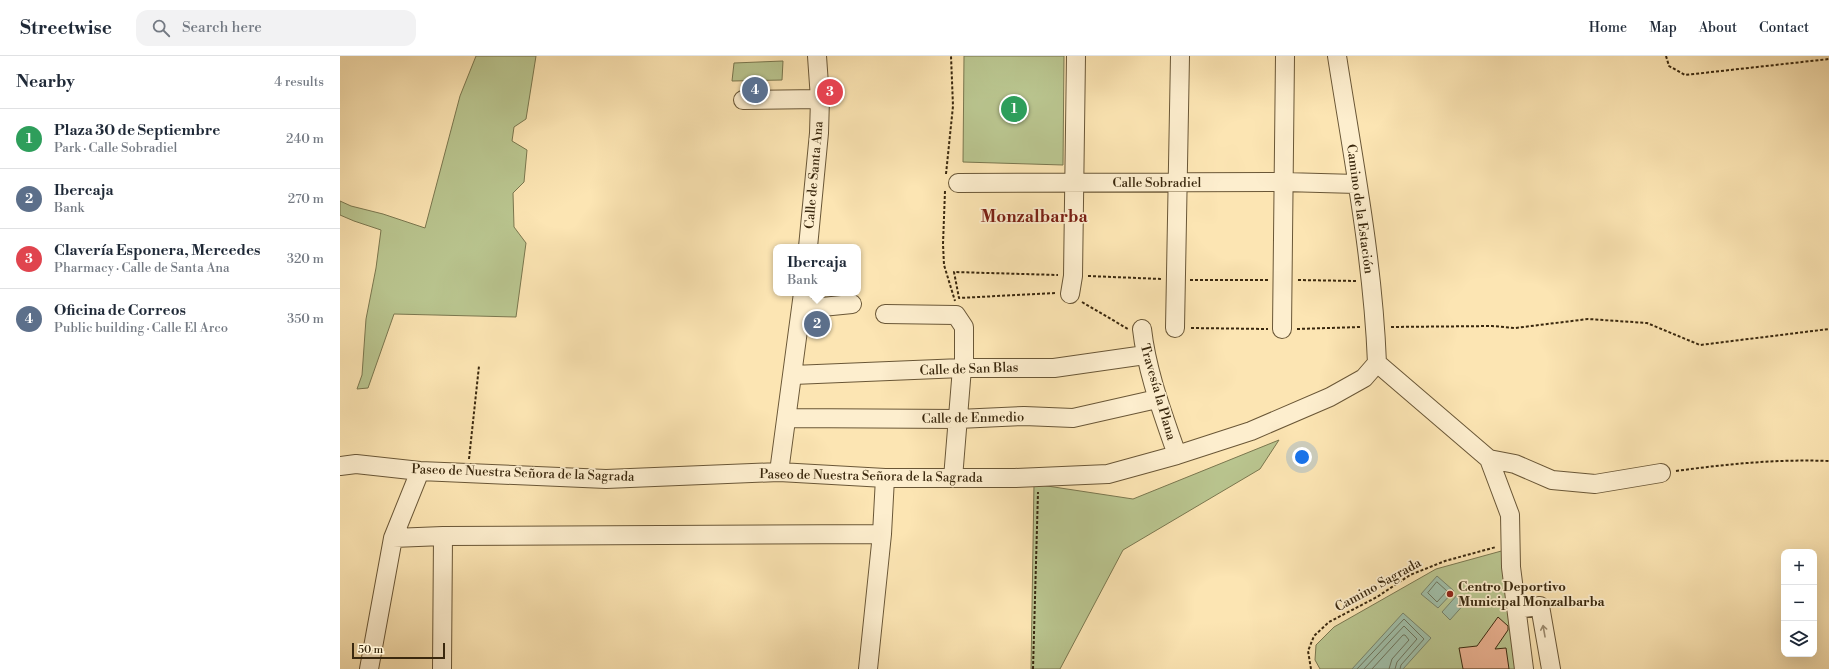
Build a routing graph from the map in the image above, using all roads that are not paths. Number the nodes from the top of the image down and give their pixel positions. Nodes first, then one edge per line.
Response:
1 (818, 56) edge
2 (1076, 56) edge
3 (1180, 56) edge
4 (1285, 56) edge
5 (1337, 56) edge
6 (820, 99) junction
7 (743, 100) dead end
8 (1284, 182) junction
9 (951, 183) road end
10 (1074, 183) junction
11 (1177, 183) junction
12 (1357, 184) junction
13 (808, 244) edge
14 (1070, 294) road end
15 (803, 301) edge
16 (852, 304) dead end
17 (886, 314) dead end
18 (1175, 328) road end
19 (1142, 329) road end
20 (1282, 330) road end
21 (1145, 355) junction
22 (1376, 363) junction
23 (963, 368) junction
24 (793, 375) junction
25 (1157, 399) junction
26 (787, 418) junction
27 (958, 419) junction
28 (1177, 455) junction
29 (1489, 459) junction
30 (340, 466) edge
31 (420, 471) junction
32 (779, 472) junction
33 (1660, 473) road end
34 (885, 478) junction
35 (953, 478) junction
36 (882, 534) junction
37 (443, 536) junction
38 (393, 538) junction
39 (1516, 609) junction
40 (369, 669) edge
41 (442, 669) edge
42 (868, 669) edge
43 (1524, 669) edge
44 (1551, 669) edge

1 - 6 street, Calle de Santa Ana
2 - 10 street
3 - 11 street
4 - 8 street
5 - 12 street, Camino de la Estación
6 - 7 street
6 - 13 street, Calle de Santa Ana
8 - 11 street, Calle Sobradiel
8 - 12 street, Calle Sobradiel
8 - 20 street
9 - 10 street, Calle Sobradiel
10 - 11 street, Calle Sobradiel
10 - 14 street
11 - 18 street
12 - 22 street, Camino de la Estación
15 - 16 street
15 - 24 street
17 - 23 street
19 - 21 street, Travesía la Plana
21 - 23 street, Calle de San Blas
21 - 25 street, Travesía la Plana
22 - 28 street, Paseo de Nuestra Señora de la Sagrada
22 - 29 street
23 - 24 street, Calle de San Blas
23 - 27 street
24 - 26 street
25 - 27 street, Calle de Enmedio
25 - 28 street, Travesía la Plana
26 - 27 street, Calle de Enmedio
26 - 32 street
27 - 35 street
28 - 35 street, Paseo de Nuestra Señora de la Sagrada
29 - 33 street
29 - 39 street
30 - 31 street, Paseo de Nuestra Señora de la Sagrada
31 - 32 street, Paseo de Nuestra Señora de la Sagrada
31 - 38 street
32 - 34 street, Paseo de Nuestra Señora de la Sagrada
34 - 35 street, Paseo de Nuestra Señora de la Sagrada
34 - 36 street
36 - 37 street
36 - 42 street
37 - 38 street
37 - 41 street
38 - 40 street
39 - 43 street
44 -> 39 street

